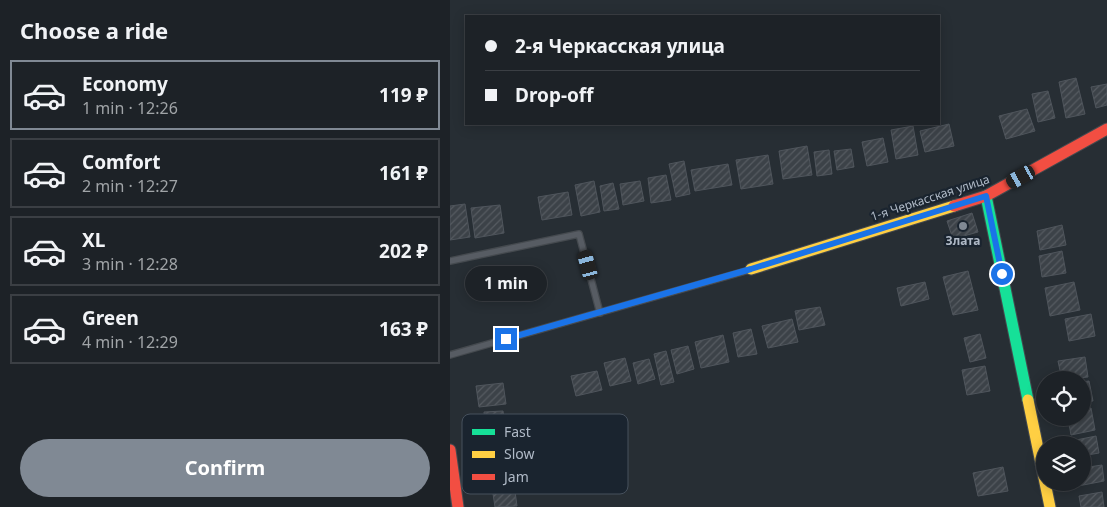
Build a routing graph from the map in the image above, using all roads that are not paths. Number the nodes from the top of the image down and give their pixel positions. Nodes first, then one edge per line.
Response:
1 (1107, 129) edge
2 (986, 196) junction
3 (450, 261) edge
4 (751, 269) joint
5 (600, 312) junction
6 (450, 355) edge
7 (450, 450) edge
8 (452, 475) edge
9 (458, 507) edge
10 (1050, 507) edge

1 - 2 street, 1-я Черкасская улица
2 - 4 street, 1-я Черкасская улица
2 - 10 street
3 - 5 lane
4 - 5 lane
5 - 6 lane
7 - 8 street
8 - 9 street

